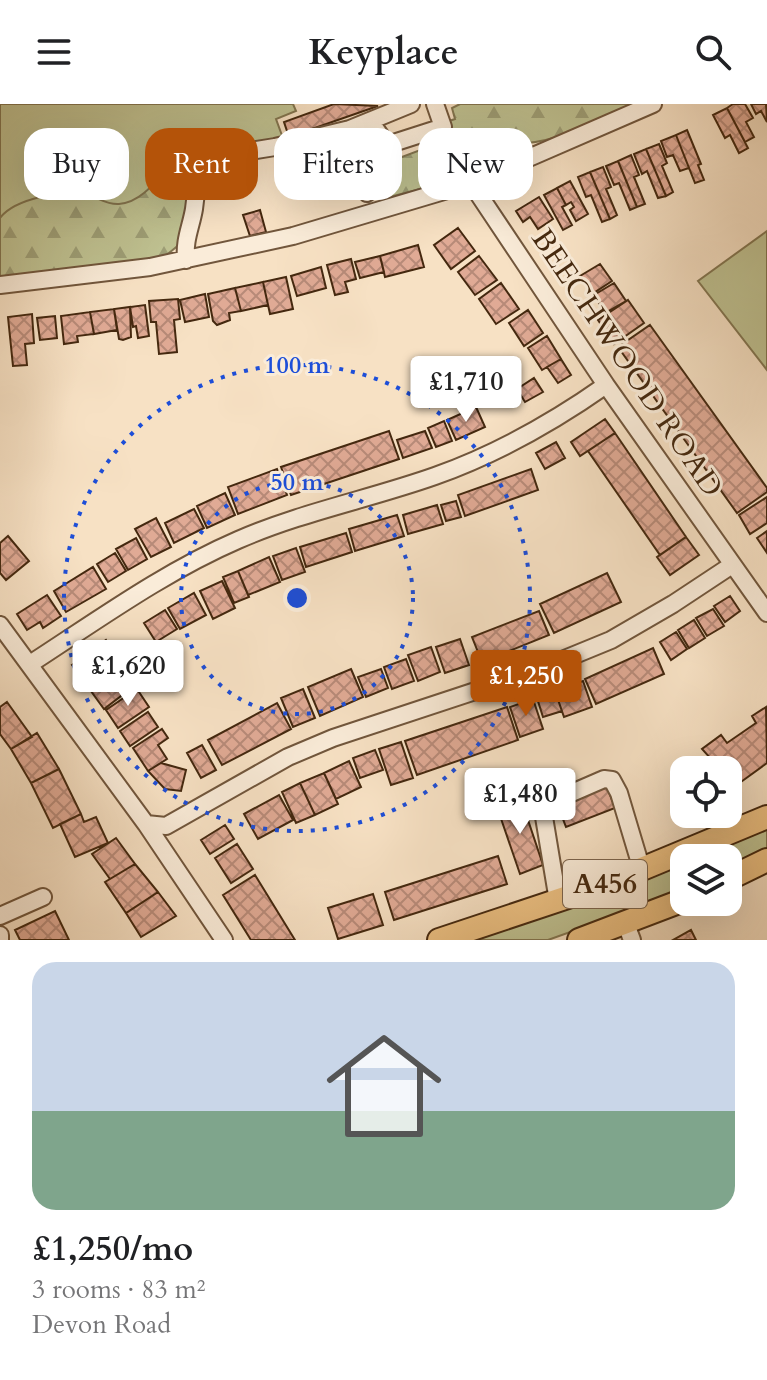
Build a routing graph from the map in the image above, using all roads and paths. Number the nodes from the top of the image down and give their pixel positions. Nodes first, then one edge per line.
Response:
1 (411, 104) edge
2 (435, 104) edge
3 (653, 104) edge
4 (370, 121) junction
5 (352, 128) edge
6 (274, 147) edge
7 (533, 156) edge
8 (418, 199) edge
9 (482, 200) edge
10 (186, 260) junction
11 (0, 285) edge
12 (606, 385) junction
13 (732, 565) junction
14 (767, 613) edge
15 (0, 625) edge
16 (30, 664) junction
17 (767, 817) edge
18 (146, 824) junction
19 (767, 860) edge
20 (642, 870) junction
21 (742, 872) edge
22 (43, 897) dead end
23 (558, 901) junction
24 (670, 908) edge
25 (0, 916) edge
26 (629, 932) edge
27 (224, 940) edge
28 (439, 940) edge
29 (579, 940) edge

1 - 4 street
2 - 4 street
3 - 7 street
4 - 5 street
6 - 10 street
8 - 10 street
9 - 12 street, BEECHWOOD ROAD
10 - 11 street
12 - 13 street, BEECHWOOD ROAD
12 - 16 street
13 - 14 street, BEECHWOOD ROAD
13 - 18 street
15 - 16 street
16 - 18 street
17 - 20 highway, A456
18 - 27 street
19 - 21 highway
20 - 23 highway, A456
20 - 23 street
22 - 25 street
23 - 28 highway, A456
24 - 26 highway, A456
26 - 29 highway, A456

